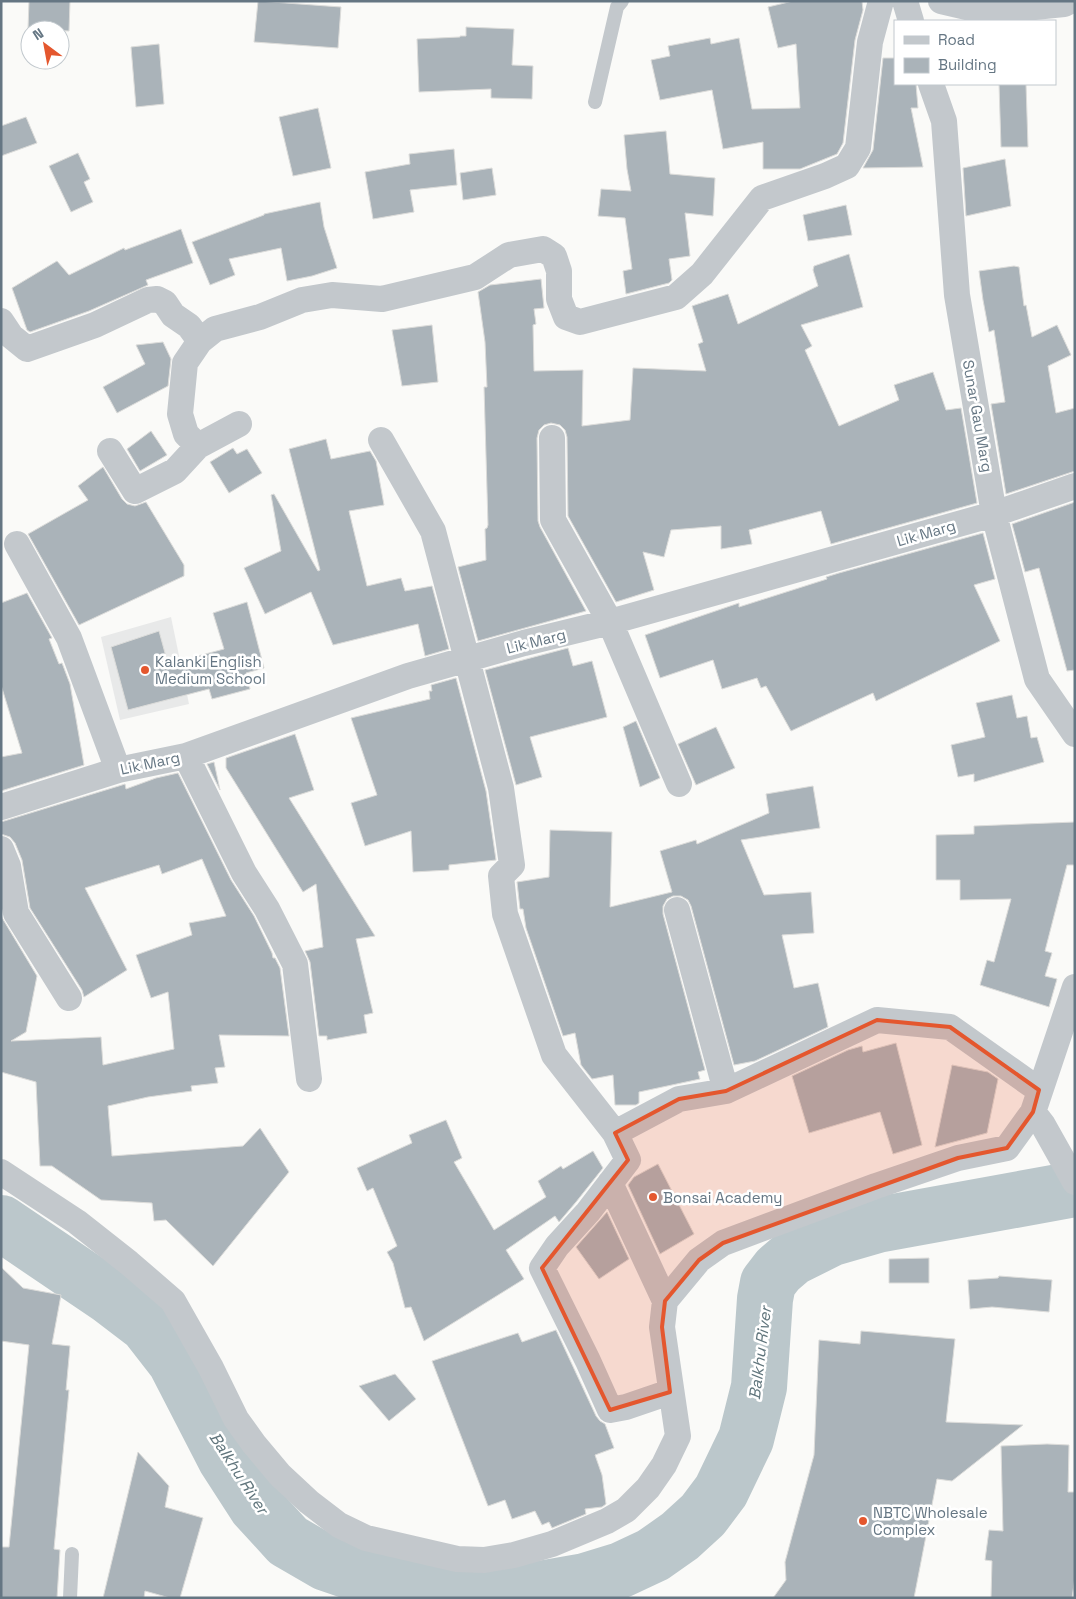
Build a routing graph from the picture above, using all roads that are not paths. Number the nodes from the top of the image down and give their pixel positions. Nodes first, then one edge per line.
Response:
1 (622, 1) edge
2 (881, 1) edge
3 (904, 1) edge
4 (940, 1) edge
5 (1070, 1) edge
6 (911, 20) edge
7 (932, 85) edge
8 (596, 102) dead end
9 (1, 321) edge
10 (200, 341) junction
11 (239, 424) dead end
12 (552, 438) dead end
13 (381, 440) dead end
14 (198, 446) junction
15 (110, 451) dead end
16 (1075, 486) edge
17 (994, 514) junction
18 (17, 544) dead end
19 (610, 622) junction
20 (468, 659) junction
21 (1075, 734) edge
22 (186, 756) junction
23 (118, 770) junction
24 (680, 784) dead end
25 (1, 807) edge
26 (1, 849) edge
27 (677, 910) dead end
28 (1075, 987) edge
29 (69, 998) dead end
30 (309, 1079) dead end
31 (726, 1090) junction
32 (1038, 1109) junction
33 (615, 1133) junction
34 (1, 1172) edge
35 (1075, 1182) edge
36 (610, 1183) junction
37 (665, 1301) junction
38 (670, 1392) junction
39 (72, 1554) dead end
40 (70, 1598) edge

1 - 8 lane
2 - 10 street
3 - 6 street
4 - 5 street
7 - 17 street, Sunar Gau Marg
9 - 10 street
10 - 14 street
11 - 14 street
12 - 19 street
13 - 20 street
14 - 15 street
16 - 17 street, Lik Marg
17 - 19 street, Lik Marg
17 - 21 street, Sunar Gau Marg
18 - 23 street
19 - 20 street, Lik Marg
19 - 24 street
20 - 22 street, Lik Marg
20 - 33 street
22 - 23 street, Lik Marg
22 - 30 street
23 - 25 street, Lik Marg
26 - 29 street
27 - 31 street
28 - 32 street
31 - 32 street
31 - 33 street
32 - 35 street
32 - 37 street
33 - 36 street
34 - 38 street
36 - 37 street
36 - 38 street
37 - 38 street
39 - 40 lane

